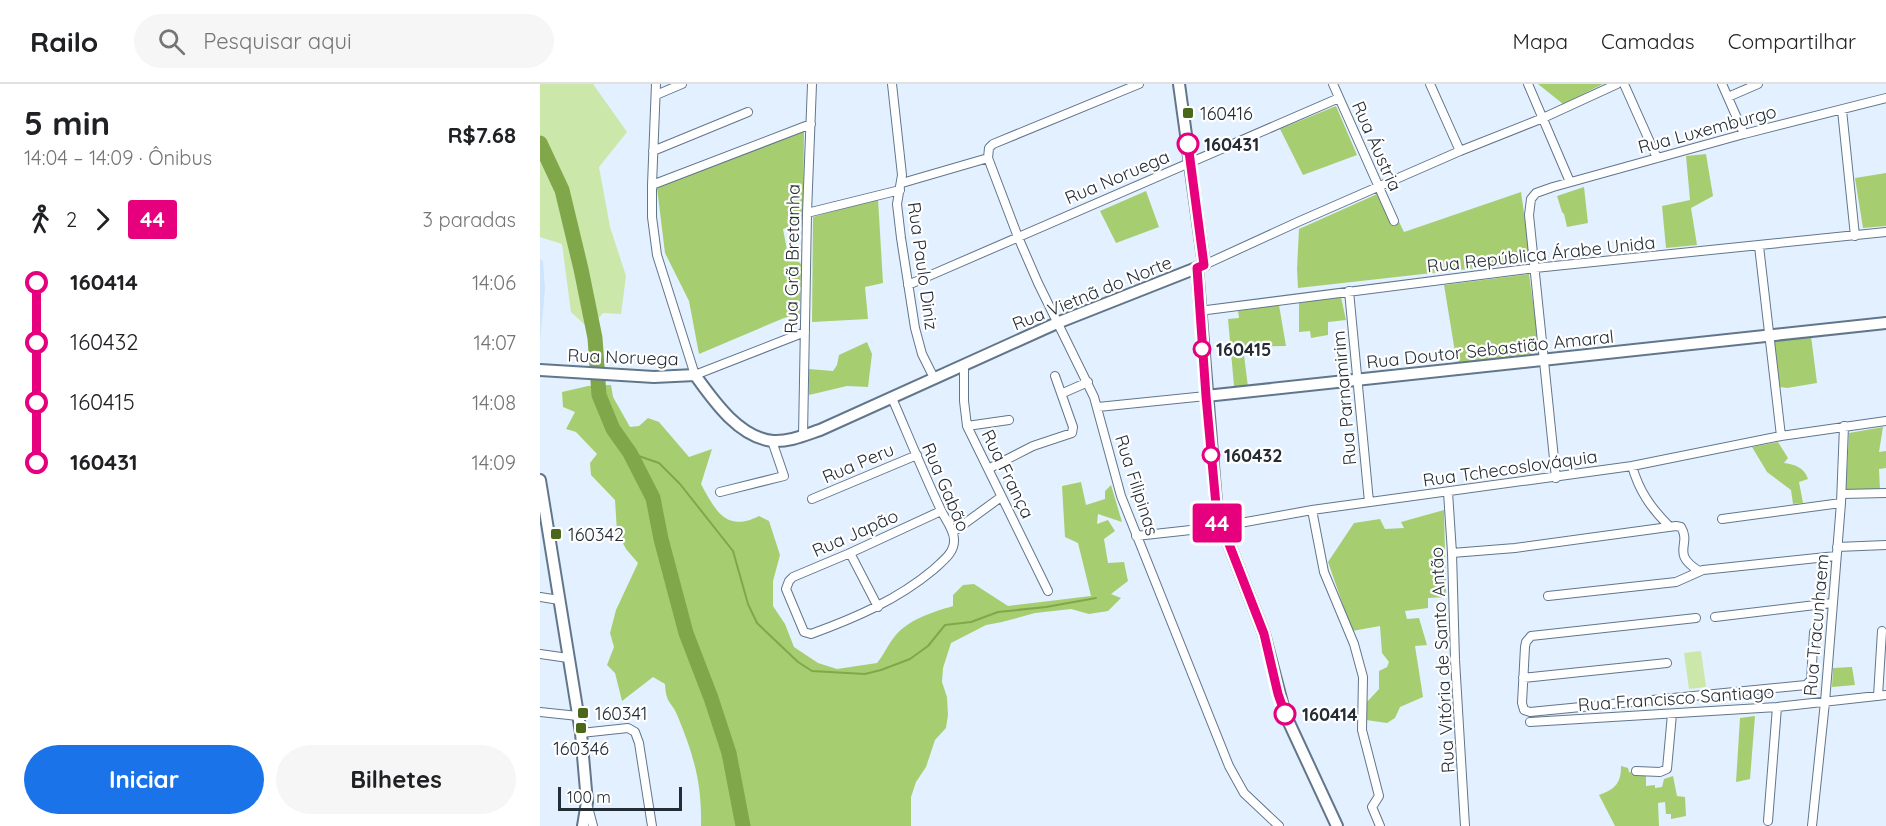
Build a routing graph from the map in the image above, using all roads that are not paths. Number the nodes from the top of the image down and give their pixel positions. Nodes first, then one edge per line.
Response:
1 (656, 84) edge
2 (682, 84) edge
3 (812, 84) edge
4 (892, 84) edge
5 (1139, 84) edge
6 (1179, 84) edge
7 (1333, 84) edge
8 (1430, 84) edge
9 (1528, 84) edge
10 (1617, 84) edge
11 (1624, 84) edge
12 (1722, 84) edge
13 (1758, 84) edge
14 (656, 95) junction
15 (1728, 97) junction
16 (1339, 98) junction
17 (1886, 98) edge
18 (1842, 110) junction
19 (748, 112) dead end
20 (1543, 118) junction
21 (811, 124) junction
22 (1744, 134) junction
23 (653, 151) junction
24 (1460, 151) junction
25 (988, 158) junction
26 (1657, 158) junction
27 (1190, 164) junction
28 (1570, 182) junction
29 (652, 185) junction
30 (901, 186) junction
31 (1379, 187) junction
32 (807, 213) junction
33 (1394, 221) dead end
34 (1886, 232) edge
35 (1855, 236) junction
36 (1018, 237) junction
37 (1760, 246) junction
38 (1200, 267) junction
39 (1535, 268) junction
40 (908, 285) junction
41 (1349, 291) junction
42 (1199, 311) junction
43 (1057, 323) junction
44 (1886, 323) edge
45 (805, 332) junction
46 (1770, 336) junction
47 (1545, 359) junction
48 (964, 364) junction
49 (540, 370) edge
50 (695, 375) junction
51 (1055, 375) dead end
52 (934, 378) junction
53 (1358, 380) junction
54 (1088, 382) junction
55 (1063, 393) junction
56 (1206, 396) junction
57 (892, 398) junction
58 (1098, 408) junction
59 (1009, 420) dead end
60 (1886, 421) edge
61 (968, 426) junction
62 (1844, 426) junction
63 (803, 436) junction
64 (1781, 436) junction
65 (772, 441) junction
66 (916, 455) junction
67 (1632, 466) junction
68 (988, 469) junction
69 (1556, 477) junction
70 (540, 483) edge
71 (720, 492) dead end
72 (1448, 492) junction
73 (1886, 493) edge
74 (1842, 494) junction
75 (1001, 497) junction
76 (812, 499) dead end
77 (1369, 502) junction
78 (1841, 503) junction
79 (1312, 510) junction
80 (941, 511) junction
81 (1722, 519) dead end
82 (1220, 526) junction
83 (1669, 526) junction
84 (953, 532) junction
85 (1136, 536) junction
86 (545, 541) edge
87 (1886, 545) edge
88 (1837, 547) junction
89 (850, 553) junction
90 (1452, 553) junction
91 (1836, 556) junction
92 (1699, 571) junction
93 (786, 589) joint
94 (1048, 591) dead end
95 (1548, 596) dead end
96 (540, 597) edge
97 (558, 600) junction
98 (1832, 603) junction
99 (878, 607) junction
100 (1715, 617) dead end
101 (1696, 618) dead end
102 (1882, 631) dead end
103 (1814, 632) dead end
104 (540, 654) edge
105 (568, 658) junction
106 (1813, 662) junction
107 (1667, 663) dead end
108 (1828, 663) junction
109 (1523, 678) junction
110 (1882, 696) edge
111 (1825, 702) junction
112 (1777, 707) junction
113 (540, 712) edge
114 (1672, 714) junction
115 (578, 717) junction
116 (1530, 722) dead end
117 (580, 733) junction
118 (1636, 771) dead end
119 (587, 802) junction
120 (1768, 821) dead end
121 (1377, 825) edge
122 (583, 826) edge
123 (592, 826) edge
124 (652, 826) edge
125 (1279, 826) edge
126 (1337, 826) edge
127 (1465, 826) edge
128 (1812, 826) edge

1 - 14 street
2 - 14 street
3 - 21 street, Rua Grã Bretanha
4 - 30 street, Rua Paulo Diniz
5 - 25 street
6 - 27 street
7 - 16 street, Rua Áustria
8 - 24 street
9 - 20 street
10 - 20 street, Rua Vietnã do Norte
11 - 26 street
12 - 15 street
13 - 15 street
14 - 23 street
15 - 22 street
16 - 27 street, Rua Noruega
16 - 31 street, Rua Áustria
17 - 18 street, Rua Luxemburgo
18 - 22 street, Rua Luxemburgo
18 - 35 street
19 - 23 street
20 - 24 street, Rua Vietnã do Norte
20 - 28 street
21 - 29 street
21 - 32 street, Rua Grã Bretanha
22 - 26 street, Rua Luxemburgo
23 - 29 street
24 - 31 street, Rua Vietnã do Norte
25 - 30 street
25 - 36 street, Rua Filipinas
26 - 28 street, Rua Luxemburgo
27 - 36 street, Rua Noruega
27 - 38 street
28 - 39 street, Rua Luxemburgo
29 - 50 street
30 - 32 street
30 - 40 street, Rua Paulo Diniz
31 - 33 street, Rua Áustria
31 - 38 street, Rua Vietnã do Norte
32 - 45 street, Rua Grã Bretanha
34 - 35 street, Rua República Árabe Unida
35 - 37 street, Rua República Árabe Unida
36 - 40 street, Rua Noruega
36 - 43 street, Rua Filipinas
37 - 39 street, Rua República Árabe Unida
37 - 46 street
38 - 42 street
38 - 43 street, Rua Vietnã do Norte
39 - 41 street, Rua República Árabe Unida
39 - 47 street
40 - 52 street, Rua Paulo Diniz
41 - 42 street, Rua República Árabe Unida
41 - 53 street, Rua Parnamirim
42 - 56 street
43 - 48 street, Rua Vietnã do Norte
43 - 54 street, Rua Filipinas
44 - 46 street, Rua Doutor Sebastião Amaral
45 - 50 street, Rua Noruega
45 - 63 street, Rua Grã Bretanha
46 - 47 street, Rua Doutor Sebastião Amaral
46 - 64 street
47 - 53 street, Rua Doutor Sebastião Amaral
47 - 69 street
48 - 52 street, Rua Vietnã do Norte
48 - 61 street, Rua França
49 - 50 street, Rua Noruega
50 - 65 street
51 - 55 street
52 - 57 street, Rua Vietnã do Norte
53 - 56 street, Rua Doutor Sebastião Amaral
53 - 77 street, Rua Parnamirim
54 - 55 street
54 - 58 street, Rua Filipinas
55 - 68 street
56 - 58 street, Rua Doutor Sebastião Amaral
56 - 82 street
57 - 63 street, Rua Vietnã do Norte
57 - 66 street, Rua Gabão
58 - 85 street, Rua Filipinas
59 - 61 street
60 - 62 street, Rua Tchecoslováquia
61 - 68 street, Rua França
62 - 64 street, Rua Tchecoslováquia
62 - 74 street, Rua Tracunhaem
63 - 65 street, Rua Vietnã do Norte
64 - 67 street, Rua Tchecoslováquia
65 - 71 street
66 - 76 street, Rua Peru
66 - 80 street, Rua Gabão
67 - 69 street, Rua Tchecoslováquia
67 - 83 street
68 - 75 street, Rua França
69 - 72 street, Rua Tchecoslováquia
70 - 86 street
72 - 77 street, Rua Tchecoslováquia
72 - 90 street, Rua Vitória de Santo Antão
73 - 74 street
74 - 78 street, Rua Tracunhaem
75 - 84 street
75 - 94 street, Rua França
77 - 79 street, Rua Tchecoslováquia
78 - 81 street
78 - 88 street, Rua Tracunhaem
79 - 82 street, Rua Tchecoslováquia
79 - 121 street
80 - 84 street, Rua Gabão
80 - 89 street, Rua Japão
82 - 85 street, Rua Tchecoslováquia
82 - 126 street
83 - 90 street
83 - 92 street
84 - 99 street, Rua Gabão
85 - 125 street, Rua Filipinas
86 - 97 street
87 - 88 street
88 - 91 street, Rua Tracunhaem
89 - 93 street, Rua Japão
89 - 99 street
90 - 127 street, Rua Vitória de Santo Antão
91 - 92 street
91 - 98 street, Rua Tracunhaem
92 - 95 street
93 - 99 street, Rua Gabão
96 - 97 street
97 - 105 street
98 - 100 street
98 - 108 street, Rua Tracunhaem
101 - 109 street
102 - 110 street
103 - 106 street
104 - 105 street
105 - 115 street
106 - 108 street
106 - 109 street
107 - 109 street
108 - 111 street, Rua Tracunhaem
110 - 111 street, Rua Francisco Santiago
111 - 112 street, Rua Francisco Santiago
111 - 128 street, Rua Tracunhaem
112 - 114 street, Rua Francisco Santiago
112 - 120 street
113 - 115 street
114 - 116 street, Rua Francisco Santiago
114 - 118 street
115 - 117 street
117 - 119 street
117 - 124 street
119 - 122 street
119 - 123 street

